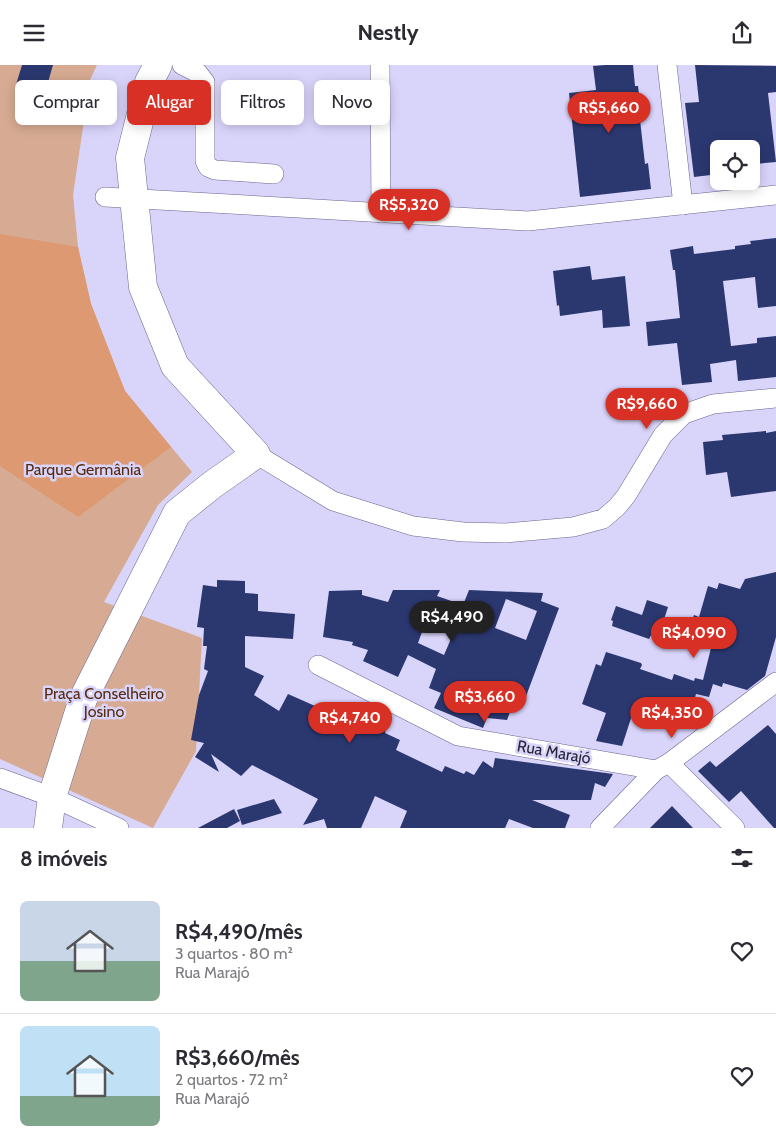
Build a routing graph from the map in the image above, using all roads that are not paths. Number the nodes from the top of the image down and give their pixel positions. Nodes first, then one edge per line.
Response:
1 (158, 65) edge
2 (182, 65) edge
3 (380, 65) edge
4 (667, 65) edge
5 (274, 174) dead end
6 (776, 195) edge
7 (105, 197) dead end
8 (134, 198) junction
9 (683, 205) junction
10 (381, 213) junction
11 (776, 398) edge
12 (256, 455) junction
13 (318, 665) dead end
14 (776, 682) edge
15 (662, 766) junction
16 (0, 778) edge
17 (52, 797) junction
18 (48, 828) edge
19 (119, 828) edge
20 (600, 828) edge
21 (735, 828) edge

1 - 8 street
2 - 5 street
3 - 10 street
4 - 9 street
6 - 9 street
7 - 8 street
8 - 10 street
8 - 12 street
9 - 10 street
11 - 12 street
12 - 17 street
13 - 15 street, Rua Marajó
14 - 15 street
15 - 20 street
15 - 21 street
16 - 17 street
17 - 18 street
17 - 19 street

